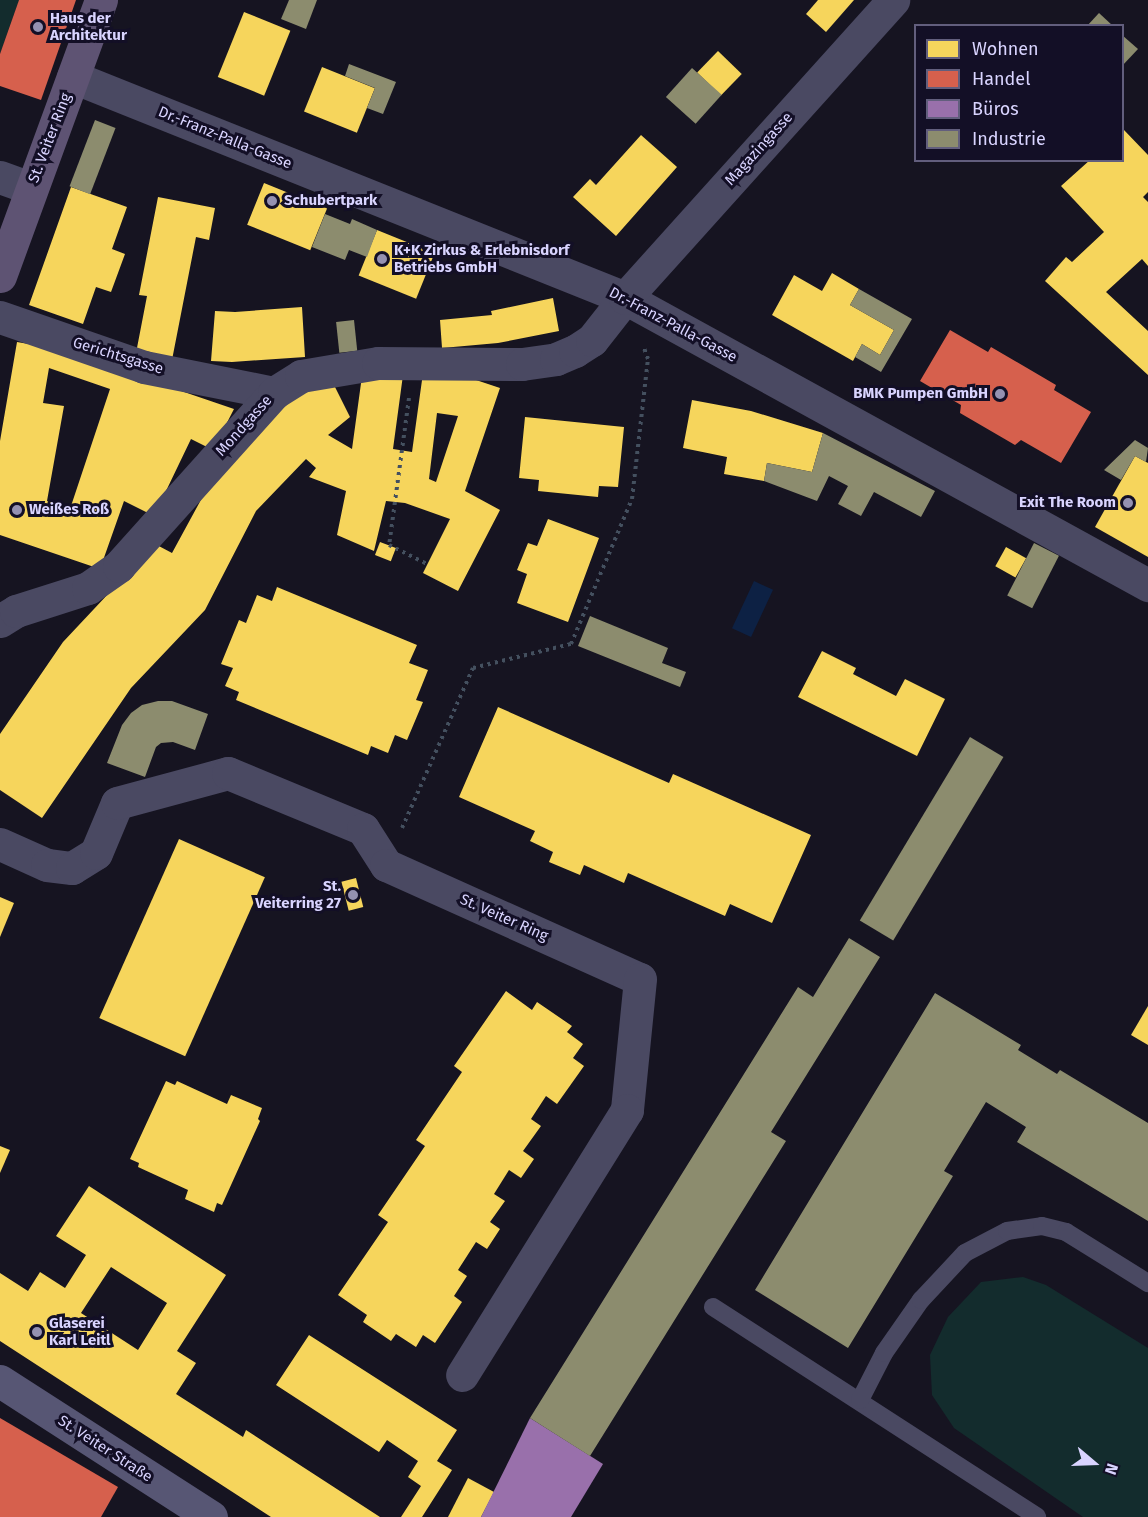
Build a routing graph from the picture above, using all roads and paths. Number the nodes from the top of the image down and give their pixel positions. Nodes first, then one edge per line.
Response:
1 (101, 0) edge
2 (892, 0) edge
3 (73, 77) junction
4 (0, 177) edge
5 (31, 188) junction
6 (0, 276) edge
7 (626, 298) junction
8 (0, 317) edge
9 (414, 362) junction
10 (274, 393) junction
11 (427, 564) dead end
12 (1148, 585) edge
13 (0, 621) edge
14 (0, 844) edge
15 (386, 865) junction
16 (1148, 1283) edge
17 (713, 1307) dead end
18 (462, 1375) dead end
19 (0, 1381) edge
20 (860, 1400) junction
21 (200, 1514) edge
22 (1037, 1517) edge

1 - 3 main road, St. Veiter Ring
2 - 7 street, Magazingasse
3 - 5 main road, St. Veiter Ring
3 - 7 street, Dr.-Franz-Palla-Gasse
4 - 5 street
5 - 6 main road, St. Veiter Ring
7 - 9 street, Mondgasse
7 - 12 street, Dr.-Franz-Palla-Gasse
7 - 15 path
8 - 10 street, Gerichtsgasse
9 - 10 street, Mondgasse
9 - 11 path
10 - 13 street, Mondgasse
14 - 15 street
15 - 18 street, St. Veiter Ring
16 - 20 lane
17 - 20 lane
19 - 21 main road, St. Veiter Straße
20 - 22 lane

